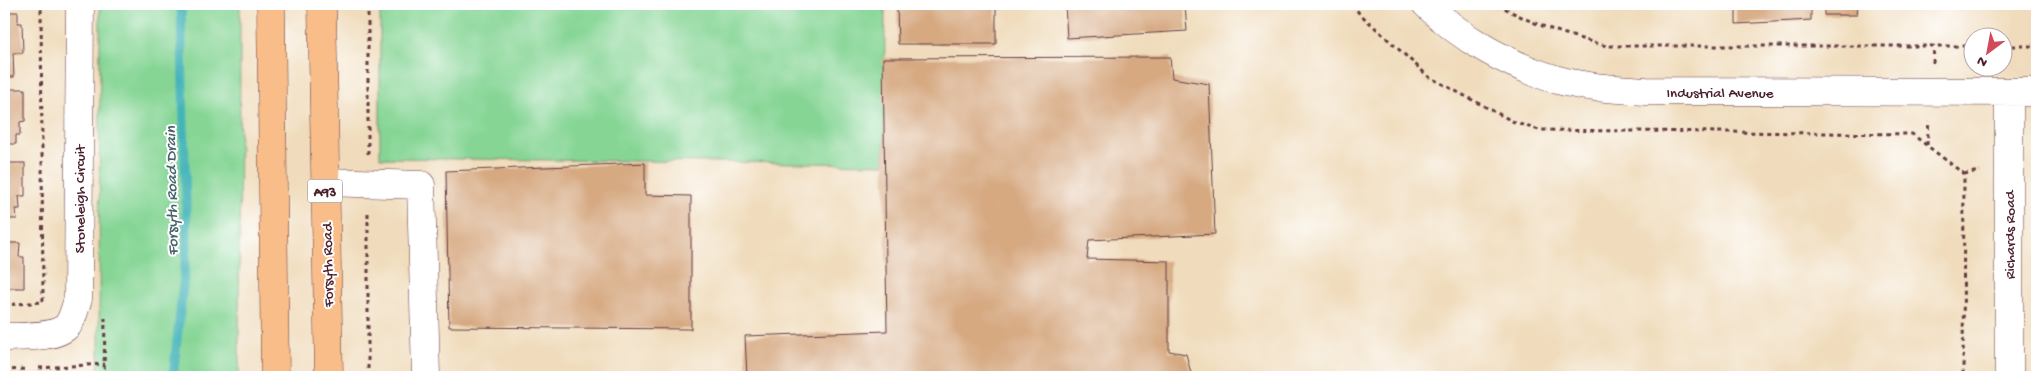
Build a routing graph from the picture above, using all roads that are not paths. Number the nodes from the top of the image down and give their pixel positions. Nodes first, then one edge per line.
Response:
1 (80, 4) edge
2 (270, 4) edge
3 (322, 4) edge
4 (1426, 4) edge
5 (2009, 92) junction
6 (2037, 92) edge
7 (325, 182) junction
8 (4, 337) edge
9 (275, 377) edge
10 (329, 377) edge
11 (426, 377) edge
12 (2009, 377) edge

1 - 8 street, Stoneleigh Circuit
2 - 9 highway
3 - 7 highway, Forsyth Road / A93
4 - 5 street, Industrial Avenue
5 - 6 street, Industrial Avenue
5 - 12 street, Richards Road
7 - 10 highway, Forsyth Road / A93
7 - 11 street

